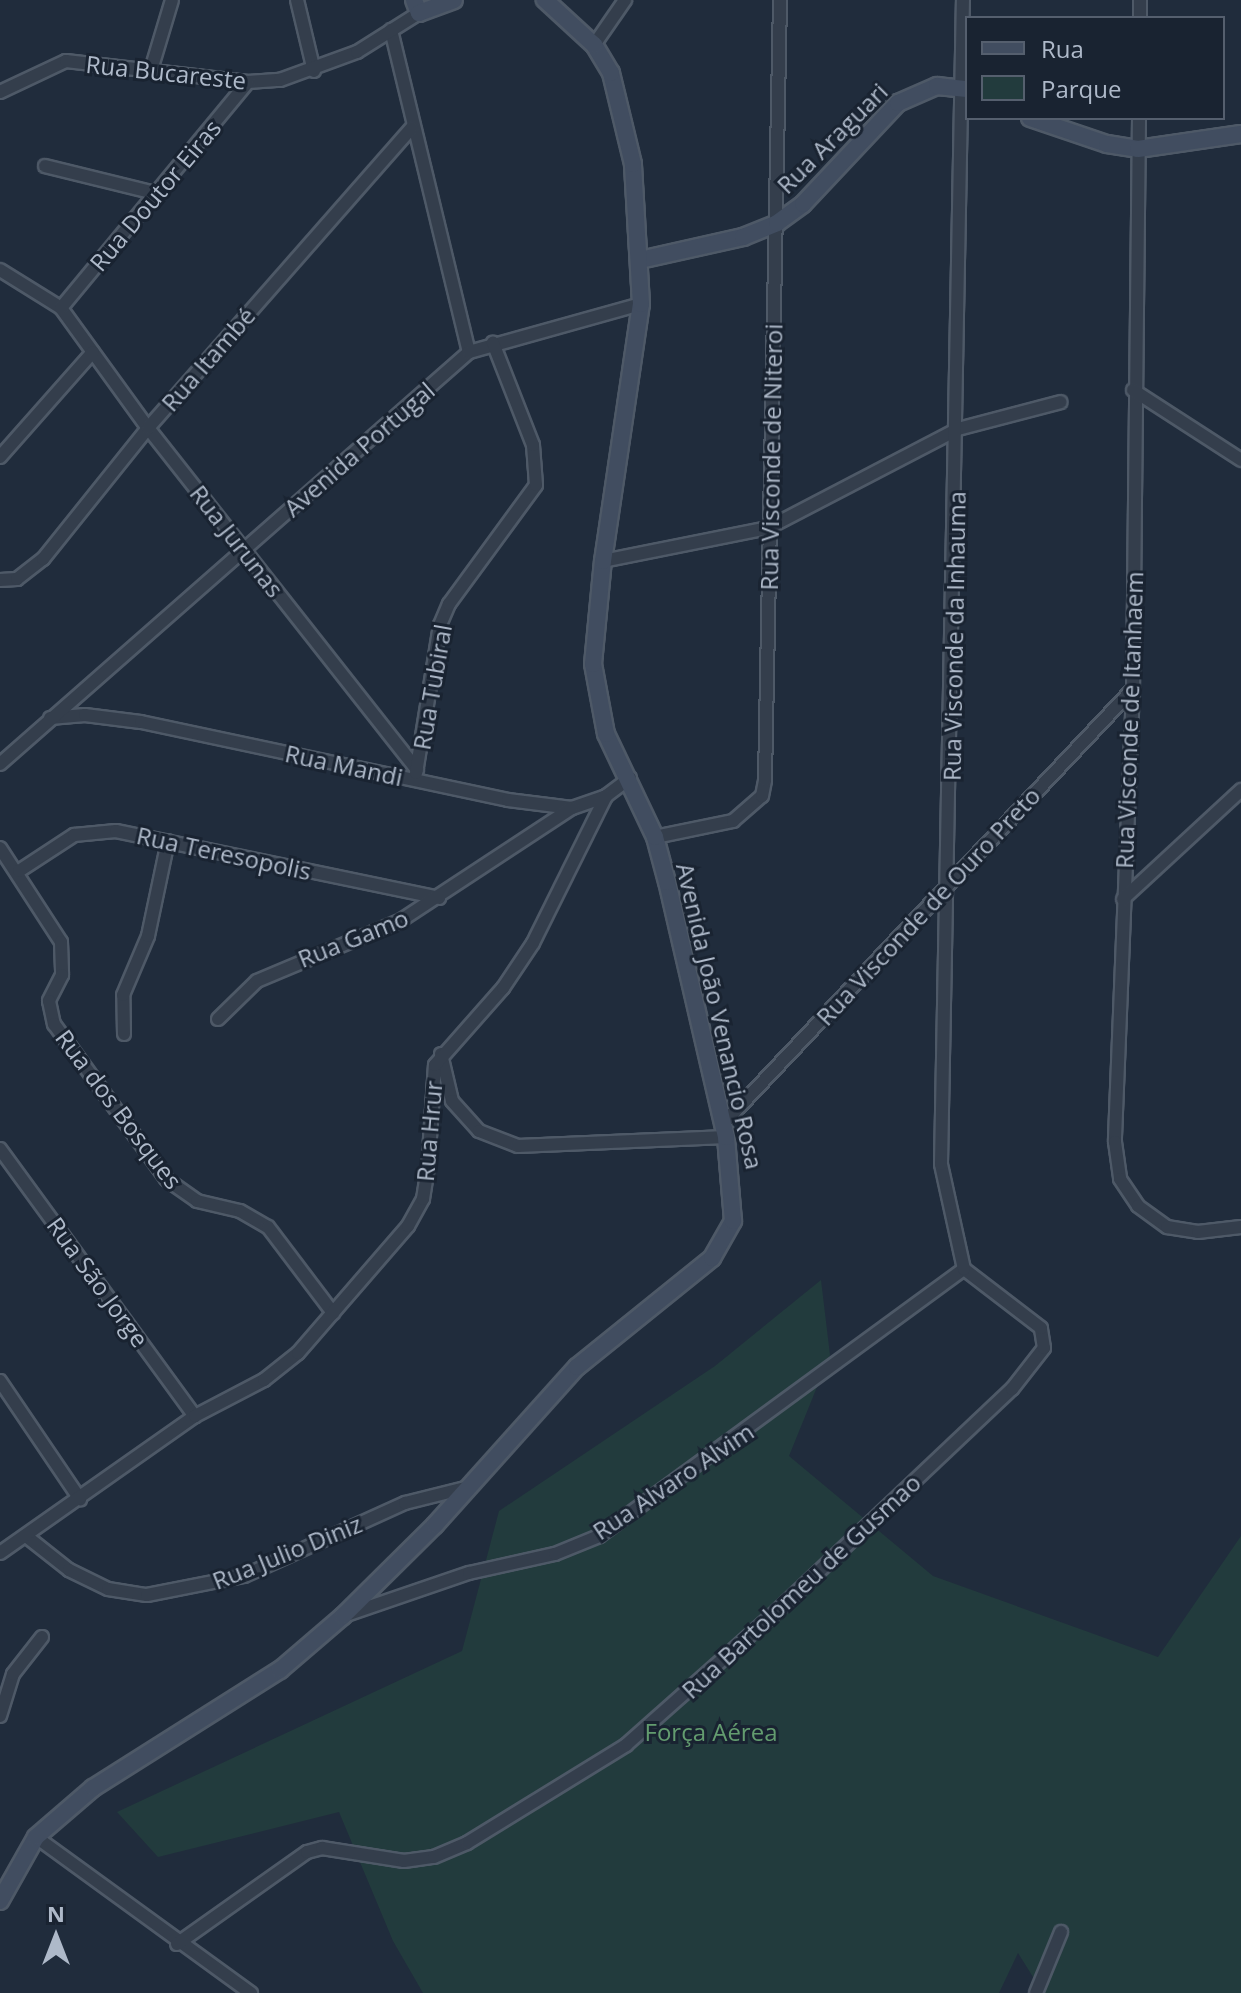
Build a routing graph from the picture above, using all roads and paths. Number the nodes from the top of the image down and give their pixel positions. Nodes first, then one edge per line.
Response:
1 (172, 0) edge
2 (297, 0) edge
3 (454, 0) edge
4 (545, 0) edge
5 (625, 0) edge
6 (780, 0) edge
7 (963, 0) edge
8 (416, 6) edge
9 (391, 30) junction
10 (594, 45) junction
11 (151, 70) junction
12 (314, 71) junction
13 (248, 82) junction
14 (964, 88) edge
15 (0, 92) edge
16 (1037, 120) edge
17 (1139, 120) edge
18 (412, 127) junction
19 (1241, 134) edge
20 (1138, 149) junction
21 (45, 166) dead end
22 (155, 193) junction
23 (777, 223) junction
24 (640, 260) junction
25 (0, 272) edge
26 (641, 304) junction
27 (61, 308) junction
28 (493, 343) junction
29 (93, 352) junction
30 (469, 352) junction
31 (1133, 390) junction
32 (1061, 402) dead end
33 (148, 428) junction
34 (958, 429) junction
35 (0, 457) edge
36 (1241, 460) edge
37 (768, 528) junction
38 (243, 550) junction
39 (603, 561) junction
40 (0, 580) edge
41 (1133, 689) junction
42 (50, 718) junction
43 (0, 764) edge
44 (416, 775) junction
45 (630, 778) junction
46 (1241, 790) edge
47 (606, 796) junction
48 (572, 808) junction
49 (655, 837) junction
50 (168, 841) junction
51 (0, 848) edge
52 (19, 871) junction
53 (949, 881) junction
54 (439, 898) junction
55 (1123, 899) junction
56 (218, 1019) dead end
57 (124, 1034) dead end
58 (441, 1054) junction
59 (725, 1131) junction
60 (0, 1149) edge
61 (1241, 1227) edge
62 (964, 1269) junction
63 (333, 1313) junction
64 (0, 1381) edge
65 (195, 1416) junction
66 (465, 1488) junction
67 (80, 1499) junction
68 (26, 1536) junction
69 (0, 1553) edge
70 (343, 1616) junction
71 (42, 1637) dead end
72 (0, 1716) edge
73 (36, 1837) junction
74 (0, 1901) edge
75 (1061, 1932) dead end
76 (177, 1944) junction
77 (251, 1993) edge
78 (1036, 1993) edge

1 - 11 street
2 - 12 street
3 - 8 main road
4 - 10 main road, Avenida João Venancio Rosa
5 - 10 street
6 - 23 street, Rua Visconde de Niteroi
7 - 14 street, Rua Visconde da Inhauma
8 - 9 street, Rua Bucareste
9 - 12 street, Rua Bucareste
9 - 18 street
10 - 24 main road, Avenida João Venancio Rosa
11 - 13 street, Rua Bucareste
11 - 15 street, Rua Bucareste
12 - 13 street, Rua Bucareste
13 - 22 street, Rua Doutor Eiras
14 - 23 main road, Rua Araguari
14 - 34 street, Rua Visconde da Inhauma
16 - 20 main road
17 - 20 street, Rua Visconde de Itanhaem
18 - 30 street
18 - 33 street, Rua Itambé
19 - 20 main road
20 - 31 street, Rua Visconde de Itanhaem
21 - 22 street
22 - 27 street, Rua Doutor Eiras
23 - 24 main road, Rua Araguari
23 - 37 street, Rua Visconde de Niteroi
24 - 26 main road, Avenida João Venancio Rosa
25 - 27 street
26 - 28 street
26 - 39 main road, Avenida João Venancio Rosa
27 - 29 street, Rua Jurunas
28 - 30 street
28 - 44 street, Rua Tubiral
29 - 33 street, Rua Jurunas
29 - 35 street
30 - 38 street, Avenida Portugal
31 - 36 street
31 - 41 street, Rua Visconde de Itanhaem
32 - 34 street
33 - 38 street, Rua Jurunas
33 - 40 street, Rua Itambé
34 - 37 street
34 - 53 street, Rua Visconde da Inhauma
37 - 39 street
37 - 49 street, Rua Visconde de Niteroi
38 - 42 street, Avenida Portugal
38 - 44 street, Rua Jurunas
39 - 45 main road, Avenida João Venancio Rosa
41 - 53 street, Rua Visconde de Ouro Preto
41 - 55 street, Rua Visconde de Itanhaem
42 - 43 street, Avenida Portugal
42 - 44 street, Rua Mandi
44 - 48 street, Rua Mandi
45 - 47 street, Rua Mandi
45 - 49 main road, Avenida João Venancio Rosa
46 - 55 street
47 - 48 street, Rua Mandi
47 - 58 street, Rua Hrur
48 - 54 street, Rua Gamo
49 - 59 main road, Avenida João Venancio Rosa
50 - 52 street, Rua Teresopolis
50 - 54 street, Rua Teresopolis
50 - 57 street
51 - 52 street, Rua dos Bosques
52 - 63 street, Rua dos Bosques
53 - 59 street, Rua Visconde de Ouro Preto
53 - 62 street, Rua Visconde da Inhauma
54 - 56 street, Rua Gamo
55 - 61 street, Rua Visconde de Itanhaem
58 - 59 street
58 - 63 street, Rua Hrur
59 - 66 main road, Avenida João Venancio Rosa
60 - 65 street, Rua São Jorge
62 - 70 street, Rua Alvaro Alvim
62 - 76 street, Rua Bartolomeu de Gusmao
63 - 65 street, Rua Hrur
64 - 67 street
65 - 67 street, Rua Hrur
66 - 68 street, Rua Julio Diniz
66 - 70 main road, Avenida João Venancio Rosa
67 - 68 street, Rua Hrur
68 - 69 street, Rua Hrur
70 - 73 main road, Avenida João Venancio Rosa
71 - 72 street
73 - 74 main road, Avenida João Venancio Rosa
73 - 76 street
75 - 78 street
76 - 77 street

